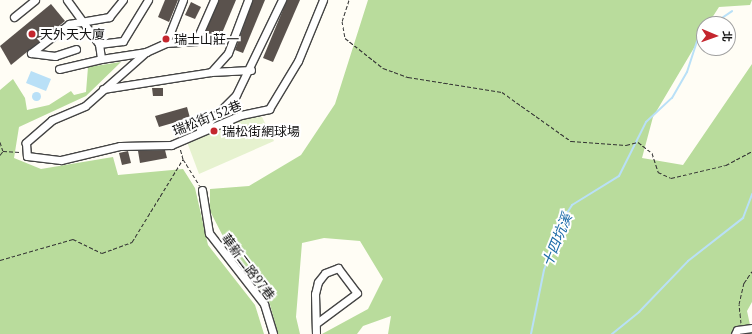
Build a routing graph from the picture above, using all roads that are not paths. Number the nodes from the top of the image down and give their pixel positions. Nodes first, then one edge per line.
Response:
1 (35, 0) edge
2 (67, 0) edge
3 (123, 0) edge
4 (148, 0) edge
5 (183, 0) edge
6 (214, 0) edge
7 (248, 0) edge
8 (282, 0) edge
9 (323, 0) edge
10 (14, 18) dead end
11 (80, 21) junction
12 (166, 43) junction
13 (100, 44) junction
14 (76, 49) dead end
15 (146, 52) junction
16 (101, 59) junction
17 (59, 69) dead end
18 (251, 70) junction
19 (211, 72) junction
20 (103, 89) junction
21 (195, 135) junction
22 (202, 190) road end
23 (318, 322) junction
24 (752, 328) edge
25 (273, 334) edge
26 (316, 334) edge
27 (736, 334) edge

1 - 10 street
2 - 11 street
3 - 11 street
4 - 13 street
5 - 12 street
6 - 12 street
7 - 19 street
8 - 18 street
9 - 21 street, 瑞松街152巷
11 - 13 street
11 - 14 street
12 - 15 street
13 - 16 street
15 - 16 street
15 - 20 street
16 - 17 street
18 - 19 street
18 - 21 street
19 - 20 street
20 - 21 street, 瑞松街152巷
22 - 25 street, 華新二路97巷
23 - 23 street
23 - 26 street
24 - 27 street

